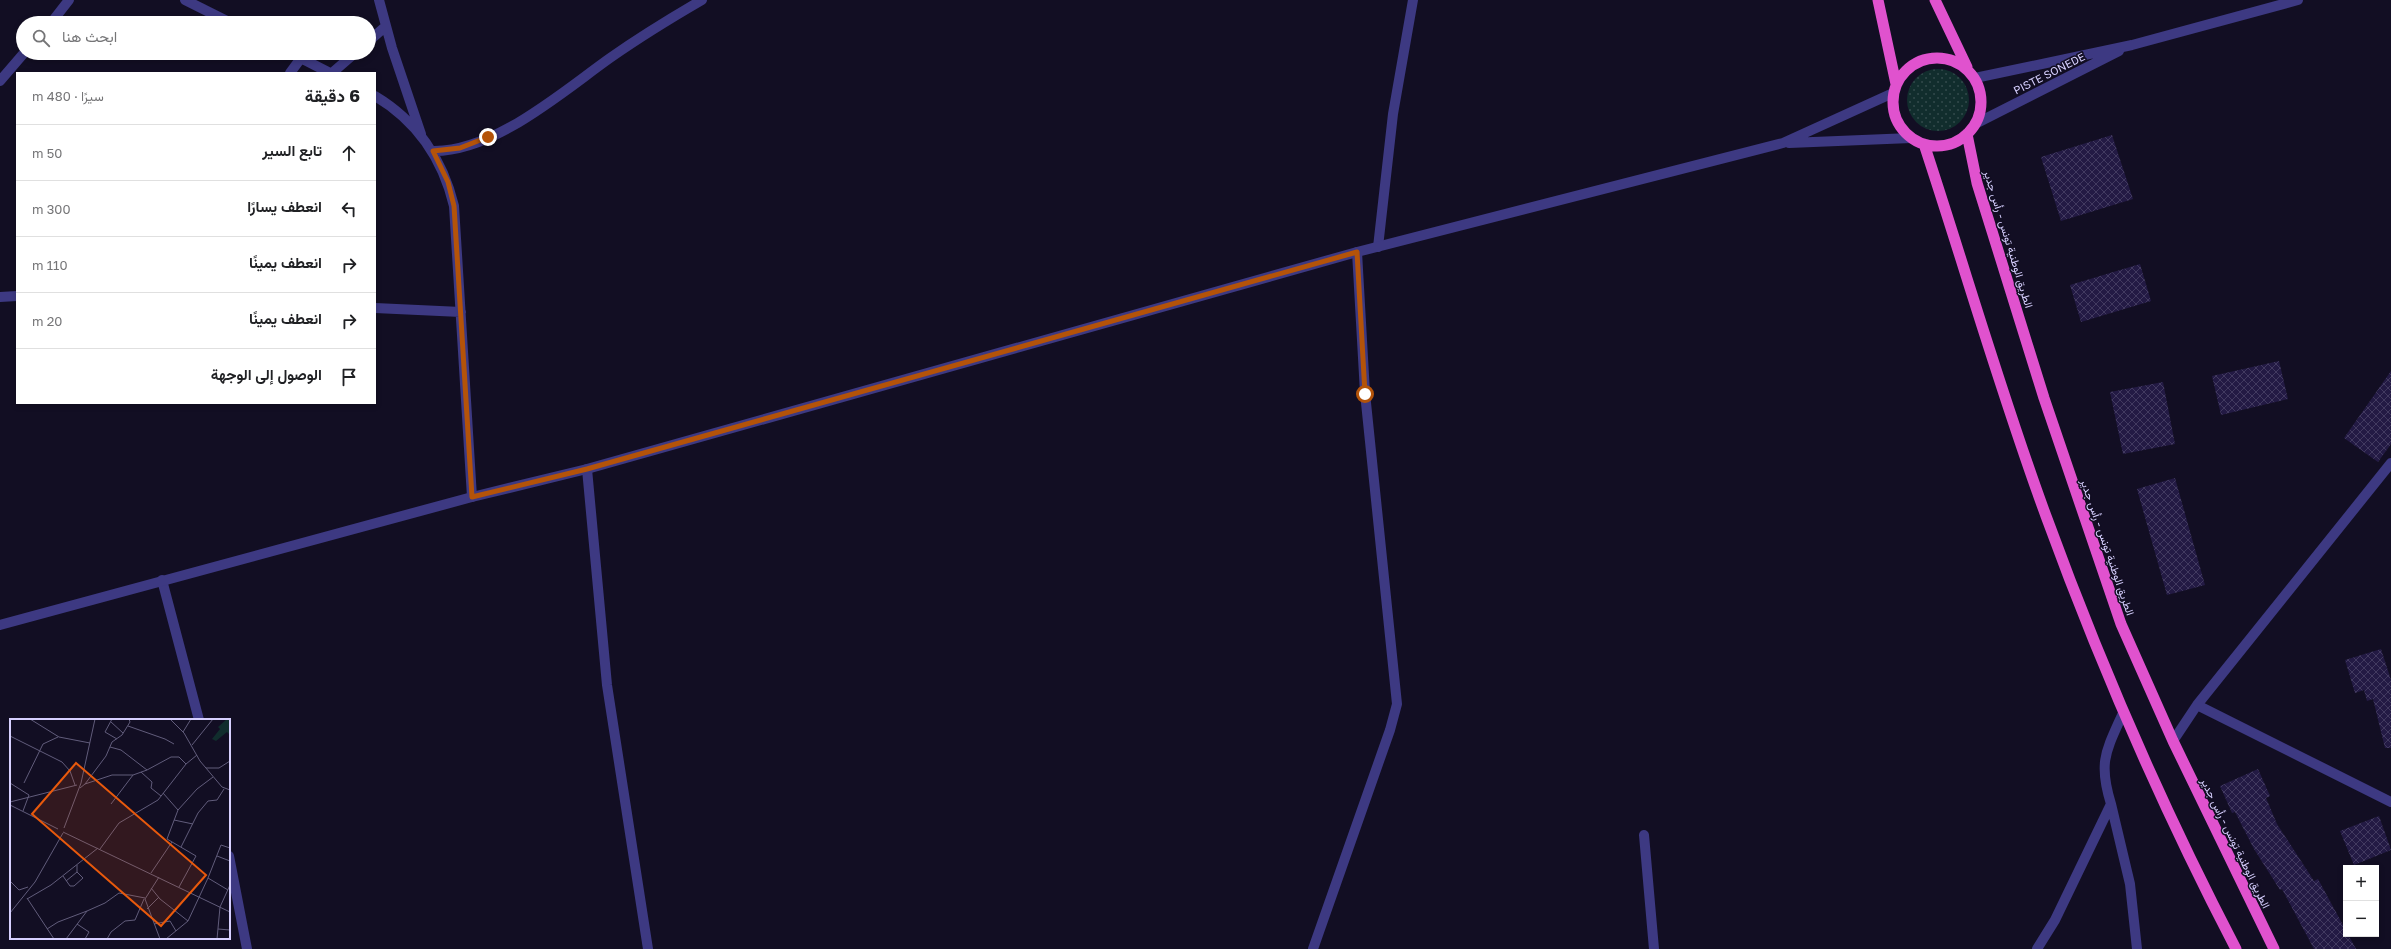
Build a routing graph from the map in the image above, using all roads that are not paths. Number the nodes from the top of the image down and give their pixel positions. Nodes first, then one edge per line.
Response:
1 (69, 0) edge
2 (185, 0) edge
3 (379, 0) edge
4 (702, 0) edge
5 (1413, 0) edge
6 (1878, 0) edge
7 (1935, 0) edge
8 (2298, 0) edge
9 (56, 16) edge
10 (217, 16) edge
11 (386, 26) junction
12 (376, 35) edge
13 (2132, 45) junction
14 (18, 60) edge
15 (300, 60) edge
16 (305, 60) edge
17 (347, 60) edge
18 (291, 72) edge
19 (329, 72) edge
20 (332, 72) edge
21 (1971, 74) junction
22 (0, 81) edge
23 (1895, 89) junction
24 (376, 97) edge
25 (1976, 122) junction
26 (1967, 134) junction
27 (422, 137) junction
28 (1911, 138) junction
29 (1783, 143) junction
30 (1924, 144) junction
31 (433, 151) junction
32 (1378, 247) junction
33 (1357, 252) junction
34 (16, 296) edge
35 (0, 297) edge
36 (376, 308) edge
37 (461, 312) junction
38 (2391, 463) edge
39 (587, 469) junction
40 (472, 497) junction
41 (162, 580) junction
42 (0, 625) edge
43 (2197, 706) junction
44 (2123, 713) junction
45 (199, 719) edge
46 (2173, 741) junction
47 (2391, 802) edge
48 (2111, 804) junction
49 (1644, 835) dead end
50 (230, 861) edge
51 (247, 949) edge
52 (648, 949) edge
53 (1313, 949) edge
54 (1654, 949) edge
55 (2037, 949) edge
56 (2137, 949) edge
57 (2236, 949) edge
58 (2274, 949) edge

1 - 9 street
2 - 10 street
3 - 11 street
4 - 31 street
5 - 32 street
6 - 23 highway
7 - 21 highway
8 - 13 street, PISTE SONEDE
11 - 12 street
11 - 27 street
13 - 21 street, PISTE SONEDE
13 - 25 street, PISTE SONEDE
14 - 22 street
15 - 18 street
16 - 19 street
17 - 20 street
21 - 23 highway
21 - 25 highway
23 - 28 highway
23 - 29 street
24 - 27 street
25 - 26 highway
26 - 30 highway
26 - 46 highway, الطريق الوطنية تونس - رأس جدير
27 - 31 street
28 - 29 street
28 - 30 highway
29 - 32 street
30 - 44 highway
31 - 37 street
32 - 33 street
33 - 39 street
33 - 53 street
34 - 35 street
36 - 37 street
37 - 40 street
38 - 43 street
39 - 40 street
39 - 52 street
40 - 41 street
41 - 42 street
41 - 45 street
43 - 46 street
43 - 47 street
44 - 48 street
44 - 57 highway
46 - 58 highway, الطريق الوطنية تونس - رأس جدير
48 - 55 street
48 - 56 street
49 - 54 street
50 - 51 street

